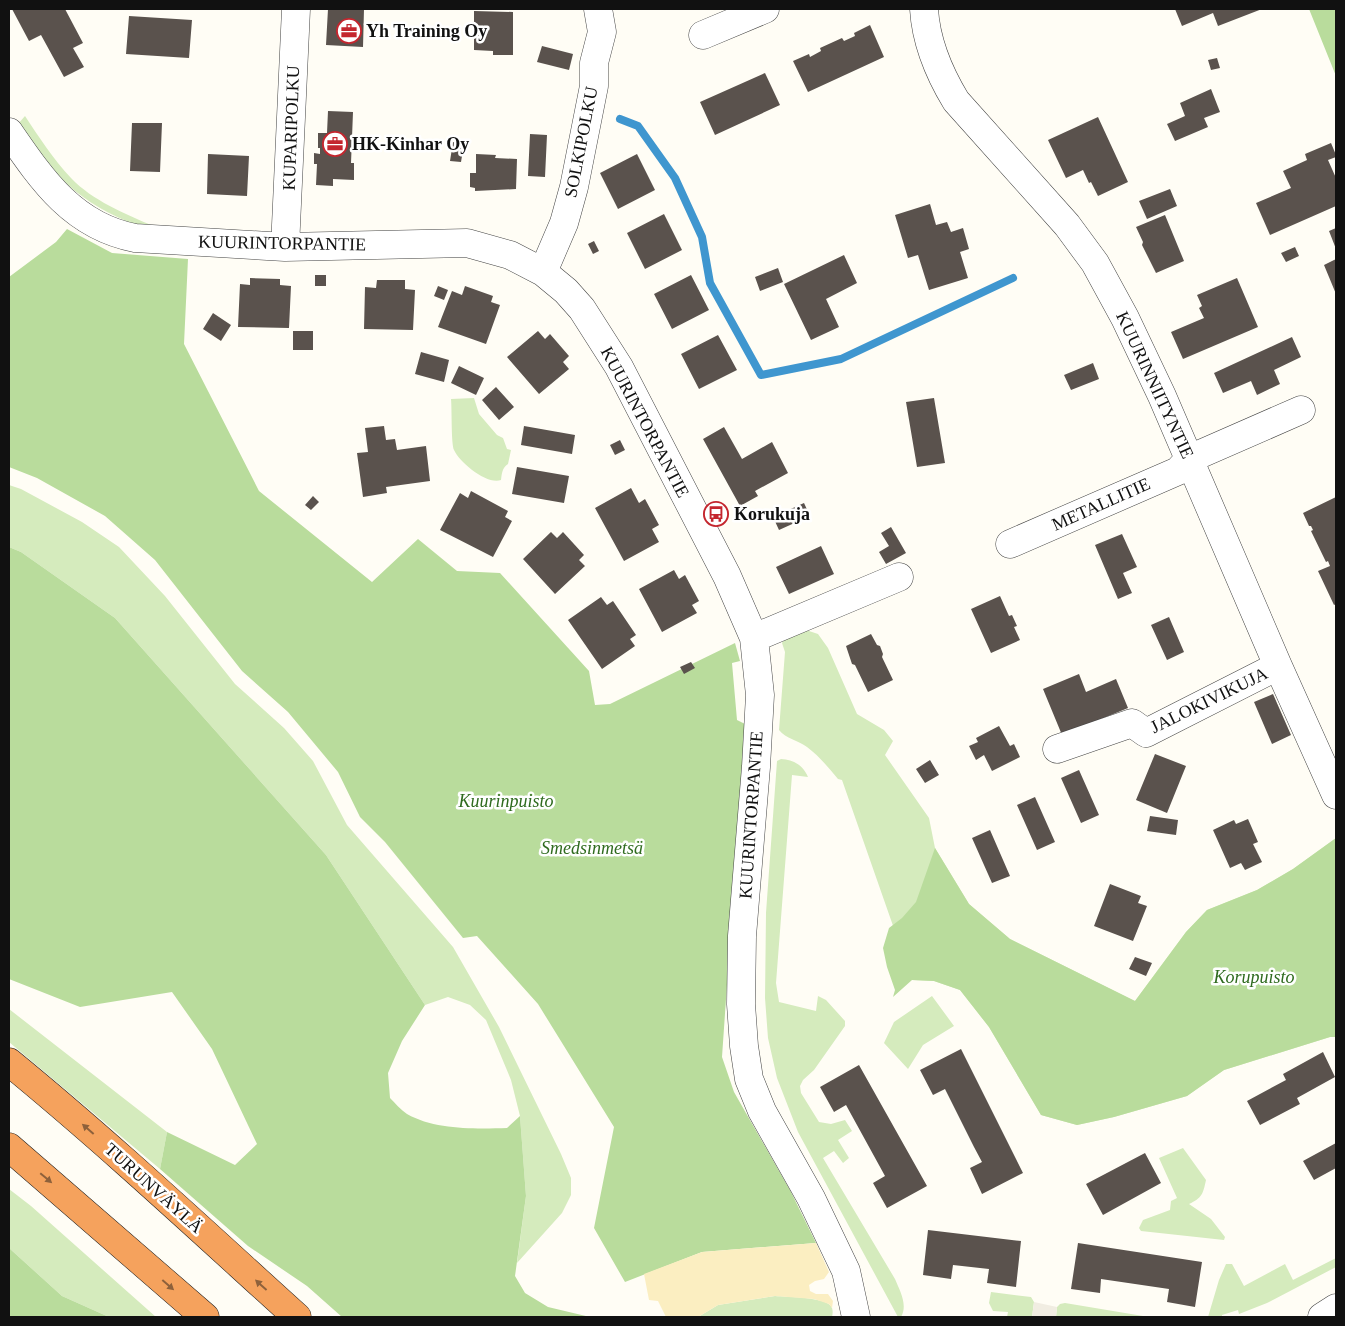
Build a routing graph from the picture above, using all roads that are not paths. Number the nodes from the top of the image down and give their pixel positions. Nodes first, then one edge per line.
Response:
1 (296, 9) edge
2 (598, 9) edge
3 (765, 9) edge
4 (924, 9) edge
5 (703, 35) dead end
6 (9, 132) edge
7 (286, 247) junction
8 (543, 272) junction
9 (1302, 410) dead end
10 (1189, 459) junction
11 (1010, 544) dead end
12 (899, 577) dead end
13 (754, 638) junction
14 (1278, 666) junction
15 (1057, 748) dead end
16 (1336, 795) edge
17 (9, 1062) edge
18 (9, 1146) edge
19 (1336, 1308) edge
20 (205, 1317) edge
21 (297, 1317) edge
22 (856, 1317) edge
23 (1322, 1317) edge

1 - 7 street, KUPARIPOLKU
2 - 8 street, SOLKIPOLKU
3 - 5 street
4 - 10 street, KUURINNIITYNTIE
6 - 7 street, KUURINTORPANTIE
7 - 8 street, KUURINTORPANTIE
8 - 13 street, KUURINTORPANTIE
9 - 10 street, METALLITIE
10 - 11 street, METALLITIE
10 - 14 street, KUURINNIITYNTIE
12 - 13 street
13 - 22 street, KUURINTORPANTIE
14 - 15 street, JALOKIVIKUJA
14 - 16 street, KUURINNIITYNTIE
21 -> 17 highway, TURUNVÄYLÄ
18 -> 20 highway
19 - 23 street

